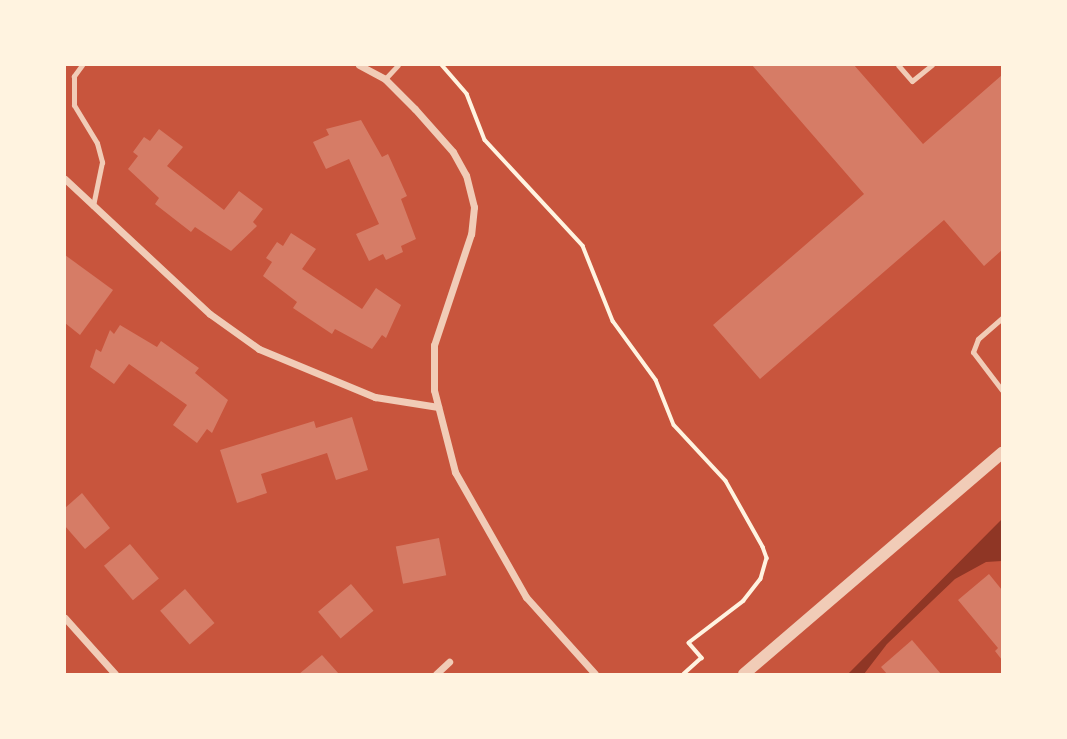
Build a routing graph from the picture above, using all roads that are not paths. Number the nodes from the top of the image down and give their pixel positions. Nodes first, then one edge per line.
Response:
1 (82, 65) edge
2 (359, 65) edge
3 (398, 65) edge
4 (898, 65) edge
5 (932, 65) edge
6 (385, 79) junction
7 (65, 179) edge
8 (93, 206) junction
9 (1002, 318) edge
10 (1002, 390) edge
11 (438, 407) junction
12 (1002, 453) edge
13 (65, 618) edge
14 (449, 662) dead end
15 (115, 674) edge
16 (436, 674) edge
17 (595, 674) edge
18 (744, 674) edge

1 - 8 lane
2 - 6 street
3 - 6 lane
4 - 5 lane
6 - 11 street
7 - 8 street
8 - 11 street
9 - 10 lane
11 - 17 street
12 - 18 street
13 - 15 street
14 - 16 street

